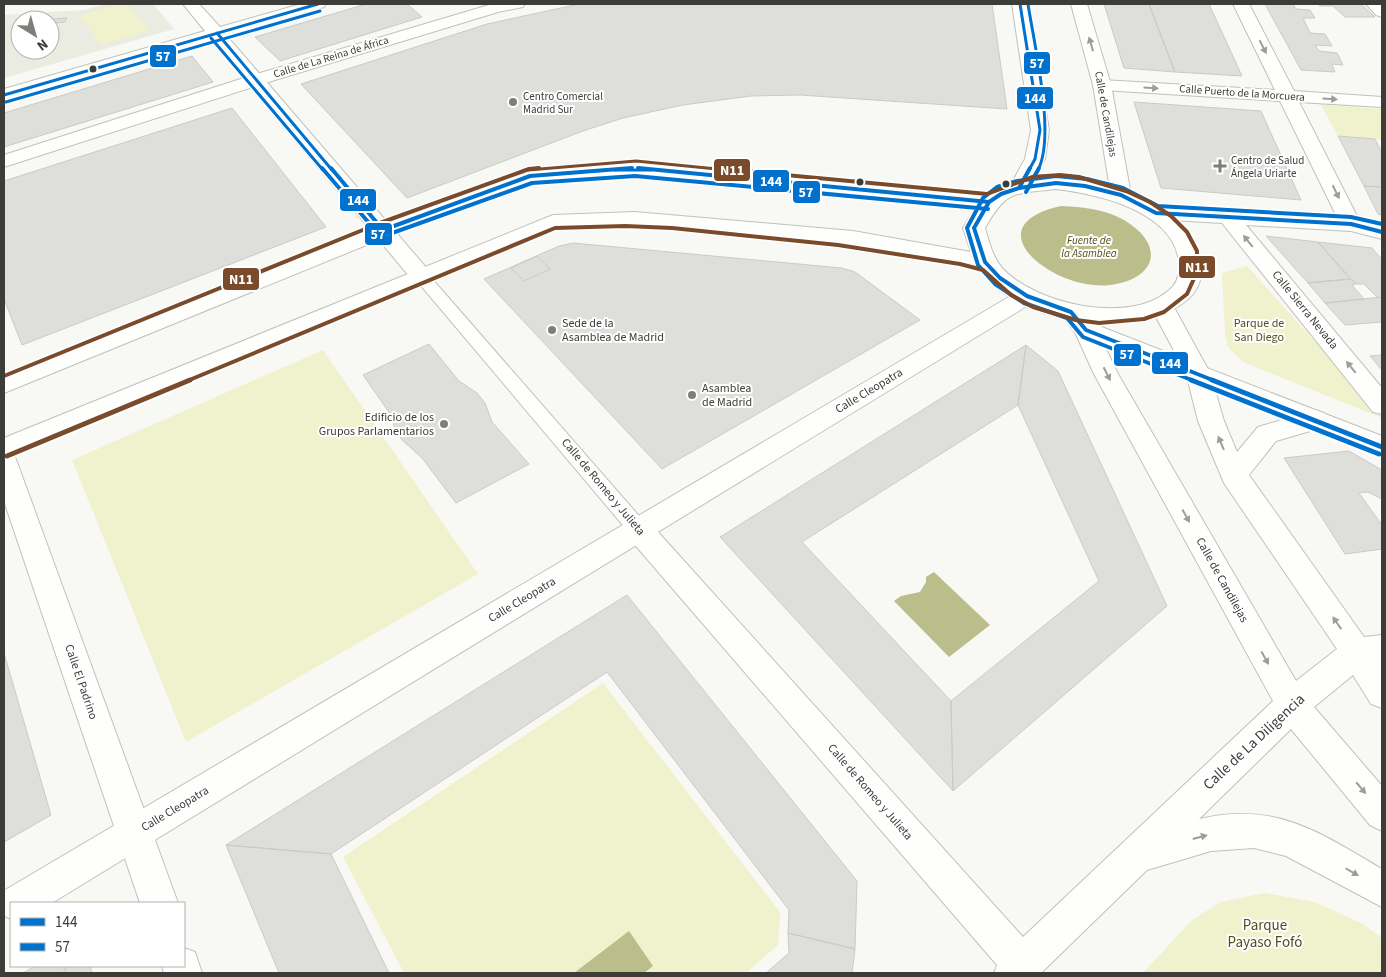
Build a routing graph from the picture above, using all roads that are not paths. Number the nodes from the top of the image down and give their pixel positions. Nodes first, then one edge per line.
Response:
1 (191, 4) edge
2 (318, 4) edge
3 (516, 4) edge
4 (1020, 4) edge
5 (1079, 4) edge
6 (1240, 4) edge
7 (1374, 4) edge
8 (1382, 12) edge
9 (217, 33) junction
10 (256, 80) junction
11 (1102, 85) junction
12 (4, 96) edge
13 (1288, 96) junction
14 (1382, 102) edge
15 (4, 161) edge
16 (1019, 188) junction
17 (1121, 196) junction
18 (989, 202) junction
19 (1156, 213) junction
20 (1227, 215) junction
21 (1351, 224) junction
22 (384, 230) junction
23 (1382, 232) edge
24 (984, 262) junction
25 (422, 277) junction
26 (1027, 296) junction
27 (1162, 306) junction
28 (1079, 321) junction
29 (1198, 373) junction
30 (4, 384) edge
31 (1382, 404) edge
32 (1315, 420) junction
33 (1382, 447) edge
34 (4, 449) edge
35 (4, 462) edge
36 (1234, 475) junction
37 (639, 530) junction
38 (1370, 651) edge
39 (1382, 693) edge
40 (1292, 705) junction
41 (1382, 813) edge
42 (134, 833) junction
43 (1136, 854) junction
44 (1382, 889) edge
45 (20, 902) edge
46 (159, 902) edge
47 (1017, 969) edge

1 - 9 street, Calle de Romeo y Julieta
2 - 9 street
3 - 10 street, Calle de La Reina de África
4 - 16 street
11 -> 5 street, Calle de Candilejas
6 -> 13 street
7 - 8 street
9 - 10 street, Calle de Romeo y Julieta
9 - 12 street
10 - 15 street, Calle de La Reina de África
10 - 22 street, Calle de Romeo y Julieta
11 -> 13 street, Calle Puerto de la Morcuera
11 - 17 street, Calle de Candilejas
13 -> 14 street, Calle Puerto de la Morcuera
13 -> 21 street
16 - 17 street
16 - 18 street
17 - 19 street
18 - 22 street
18 - 24 street
19 - 20 street
19 - 27 street
20 - 21 street
31 -> 20 street, Calle Sierra Nevada
21 - 23 street
22 - 25 street, Calle de Romeo y Julieta
22 - 30 street
24 - 25 street
24 - 26 street
25 - 34 street
25 - 37 lane, Calle de Romeo y Julieta
26 - 28 street
26 - 37 street, Calle Cleopatra
27 - 28 street
27 - 29 street
28 - 29 street
28 -> 40 street, Calle de Candilejas
29 - 32 street
36 -> 29 street
32 - 33 street
32 - 36 street
35 - 42 street, Calle El Padrino
38 -> 36 street
37 - 42 street, Calle Cleopatra
37 - 47 street, Calle de Romeo y Julieta
38 - 39 street
38 - 40 street, Calle de La Diligencia
40 -> 41 street, Calle de Candilejas
40 - 43 street, Calle de La Diligencia
42 - 45 street, Calle Cleopatra
42 - 46 street, Calle El Padrino
43 -> 44 street, Calle de La Diligencia
43 - 47 street, Calle de La Diligencia

